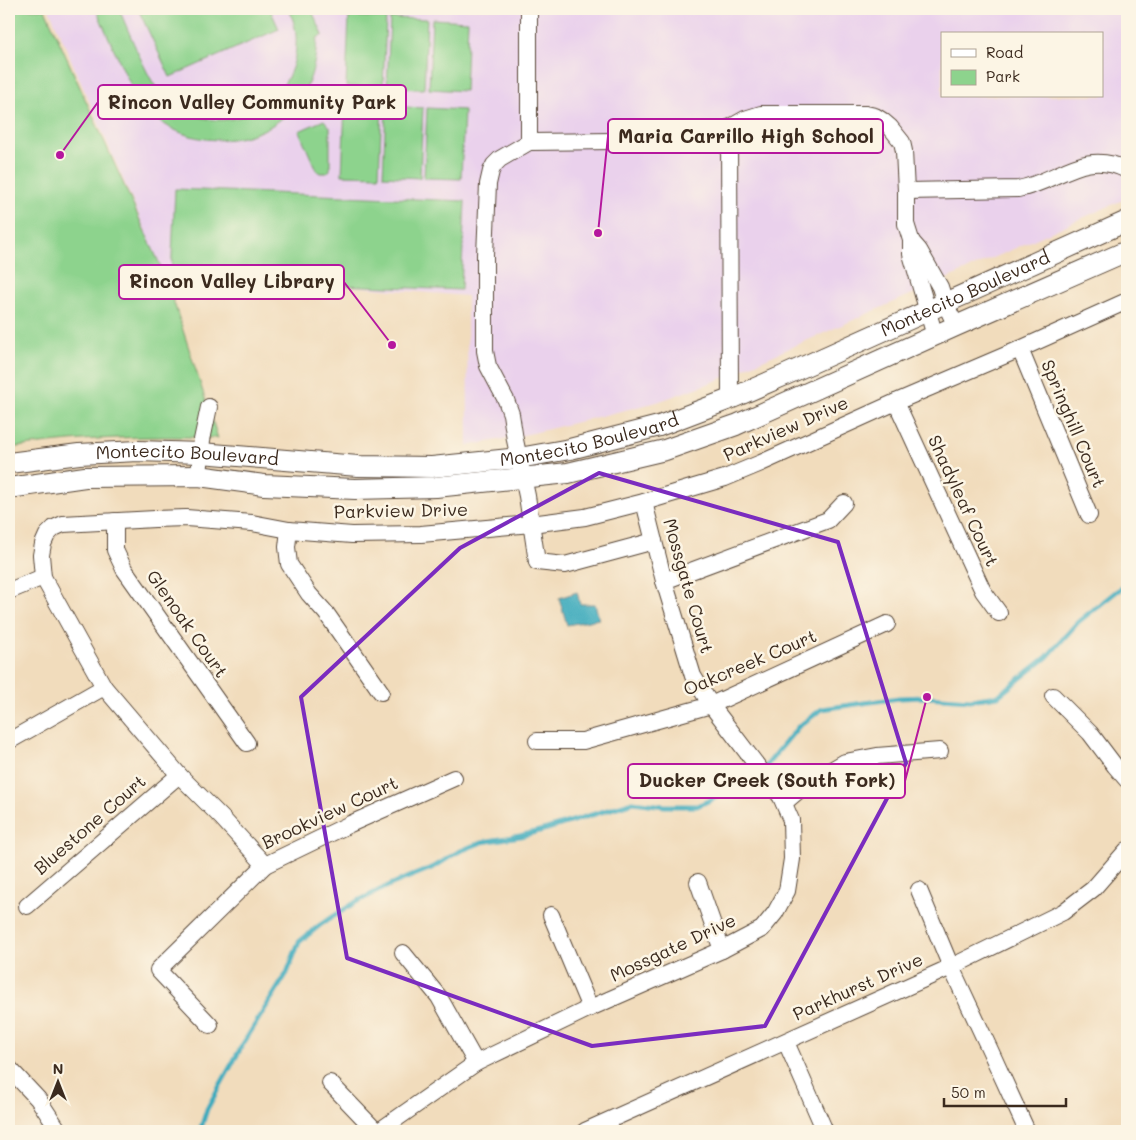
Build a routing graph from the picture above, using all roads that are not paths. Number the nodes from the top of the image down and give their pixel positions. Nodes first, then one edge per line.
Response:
1 (529, 9) edge
2 (729, 128) junction
3 (529, 142) junction
4 (1127, 170) edge
5 (906, 191) junction
6 (1127, 221) edge
7 (1127, 251) edge
8 (1127, 301) edge
9 (936, 307) junction
10 (956, 326) junction
11 (935, 336) junction
12 (1020, 349) junction
13 (730, 399) junction
14 (896, 402) junction
15 (209, 407) dead end
16 (201, 453) junction
17 (519, 458) junction
18 (9, 463) edge
19 (199, 476) junction
20 (523, 478) junction
21 (9, 488) edge
22 (644, 502) junction
23 (844, 503) dead end
24 (1089, 515) dead end
25 (115, 521) junction
26 (531, 524) junction
27 (289, 530) junction
28 (654, 541) junction
29 (43, 577) junction
30 (664, 580) junction
31 (9, 591) edge
32 (999, 613) dead end
33 (887, 624) dead end
34 (104, 687) junction
35 (381, 692) dead end
36 (1053, 696) dead end
37 (711, 705) junction
38 (9, 741) edge
39 (537, 742) dead end
40 (247, 743) dead end
41 (940, 751) dead end
42 (179, 775) junction
43 (454, 778) dead end
44 (1127, 780) edge
45 (784, 804) junction
46 (1127, 850) edge
47 (265, 865) junction
48 (698, 882) dead end
49 (918, 890) dead end
50 (27, 906) dead end
51 (552, 915) dead end
52 (722, 950) junction
53 (403, 953) dead end
54 (951, 968) junction
55 (590, 1008) junction
56 (210, 1025) dead end
57 (786, 1042) junction
58 (476, 1063) junction
59 (9, 1068) edge
60 (330, 1083) dead end
61 (59, 1131) edge
62 (378, 1131) edge
63 (585, 1131) edge
64 (825, 1131) edge
65 (1027, 1131) edge

1 - 3 street
2 - 3 street
2 - 5 street
2 - 13 street
3 - 17 street
4 - 5 street
5 - 9 street
6 - 9 main road, Montecito Boulevard
7 - 10 main road, Montecito Boulevard
8 - 12 street, Parkview Drive
9 - 10 street
9 - 11 street
9 - 13 main road, Montecito Boulevard
10 - 11 main road, Montecito Boulevard
11 - 20 main road, Montecito Boulevard
12 - 14 street, Parkview Drive
12 - 24 street, Springhill Court
13 - 17 main road, Montecito Boulevard
14 - 22 street, Parkview Drive
14 - 32 street, Shadyleaf Court
15 - 16 street
16 - 17 main road, Montecito Boulevard
16 - 18 main road, Montecito Boulevard
16 - 19 street
17 - 20 street
19 - 20 main road, Montecito Boulevard
19 - 21 main road, Montecito Boulevard
20 - 26 street
22 - 26 street, Parkview Drive
22 - 28 street, Mossgate Court
23 - 30 street
25 - 27 street, Parkview Drive
25 - 29 street, Parkview Drive
25 - 40 street, Glenoak Court
26 - 27 street, Parkview Drive
26 - 28 street
27 - 35 street
28 - 30 street, Mossgate Court
29 - 31 street
29 - 34 street, Parkview Drive
30 - 37 street, Mossgate Court
33 - 37 street, Oakcreek Court
34 - 38 street
34 - 42 street, Parkview Drive
36 - 44 street
37 - 39 street, Oakcreek Court
37 - 45 street, Mossgate Drive
41 - 45 street
42 - 47 street, Parkview Drive
42 - 50 street, Bluestone Court
43 - 47 street, Brookview Court
45 - 52 street, Mossgate Drive
46 - 54 street, Parkhurst Drive
47 - 56 street, Brookview Court
48 - 52 street
49 - 54 street
51 - 55 street
52 - 55 street, Mossgate Drive
53 - 58 street
54 - 57 street, Parkhurst Drive
54 - 65 street
55 - 58 street, Mossgate Drive
57 - 63 street, Parkhurst Drive
57 - 64 street
58 - 62 street, Mossgate Drive
59 - 61 street
60 - 62 street

